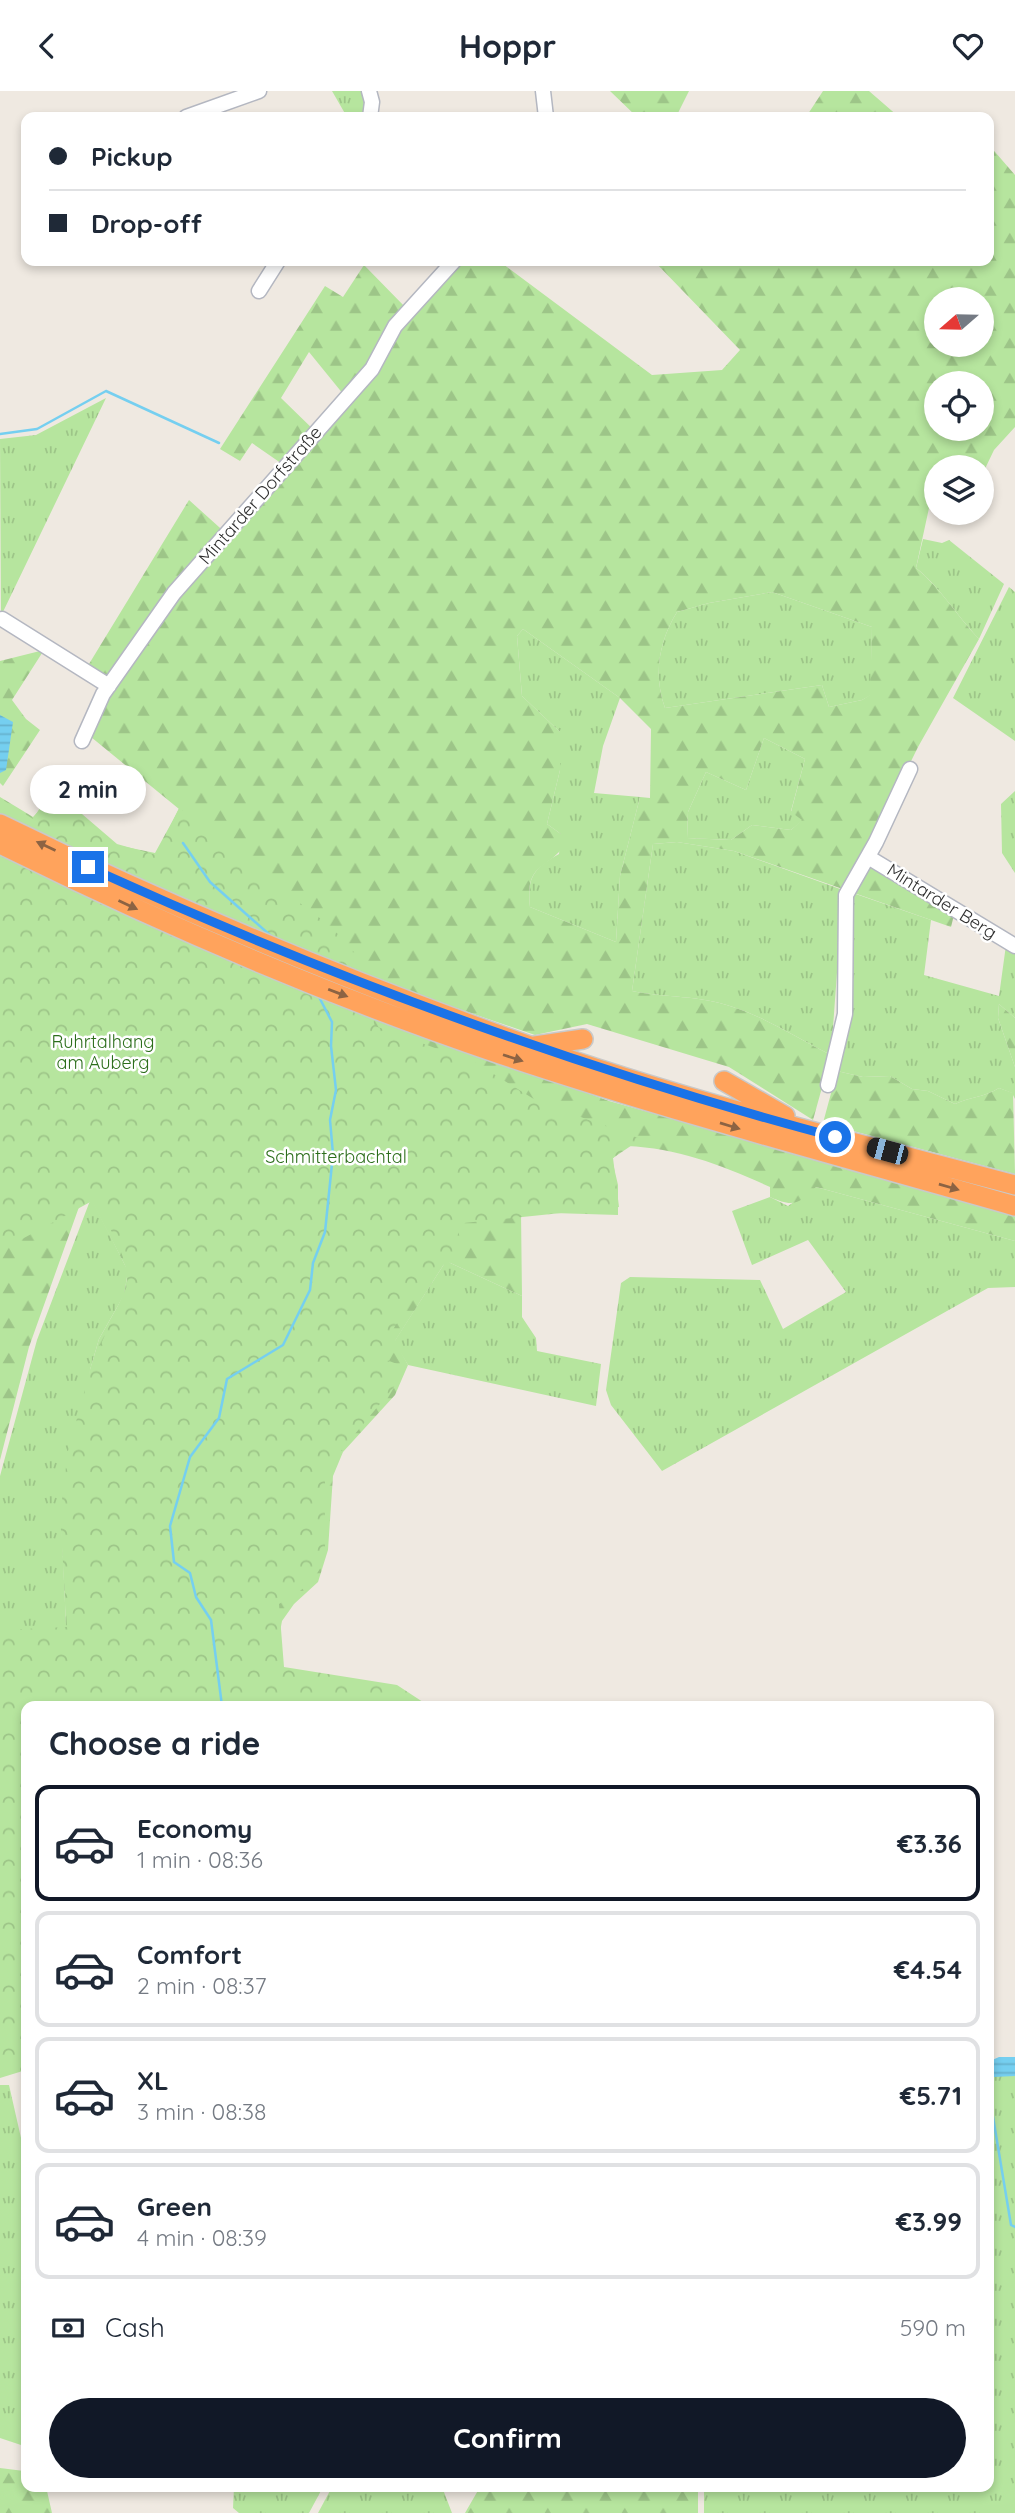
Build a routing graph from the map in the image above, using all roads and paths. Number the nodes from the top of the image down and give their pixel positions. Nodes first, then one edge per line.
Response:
1 (259, 91) edge
2 (369, 91) edge
3 (543, 91) edge
4 (201, 112) edge
5 (371, 112) edge
6 (545, 112) edge
7 (275, 266) edge
8 (449, 266) edge
9 (259, 291) dead end
10 (2, 619) edge
11 (109, 686) junction
12 (82, 741) dead end
13 (909, 769) dead end
14 (0, 824) edge
15 (0, 844) edge
16 (868, 857) junction
17 (1015, 946) edge
18 (451, 1025) junction
19 (583, 1039) dead end
20 (531, 1046) junction
21 (724, 1081) dead end
22 (828, 1085) dead end
23 (810, 1130) junction
24 (1015, 1185) edge
25 (1015, 1206) edge

1 - 4 street
2 - 5 street
3 - 6 street
7 - 9 street
8 - 11 street, Mintarder Dorfstraße
10 - 11 street
11 - 12 street, Mintarder Dorfstraße
13 - 16 street, Mintarder Berg
18 -> 14 highway
15 -> 18 highway
16 - 17 street, Mintarder Berg
16 - 22 street, Mintarder Berg
18 - 20 highway
18 -> 25 highway
19 - 20 highway
20 - 23 highway
21 - 23 highway
23 - 24 highway

